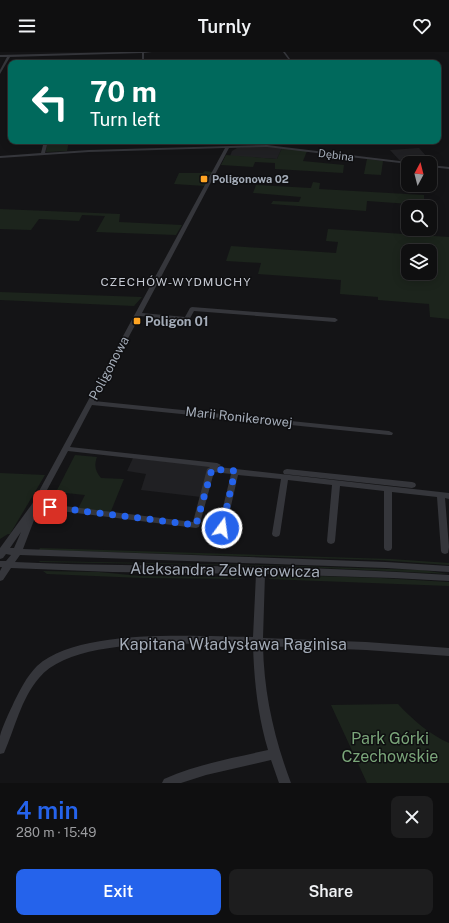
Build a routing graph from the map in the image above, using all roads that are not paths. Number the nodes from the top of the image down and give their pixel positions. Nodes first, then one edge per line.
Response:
1 (143, 52) edge
2 (151, 52) edge
3 (32, 54) edge
4 (0, 56) edge
5 (9, 56) junction
6 (1, 72) edge
7 (45, 144) edge
8 (226, 148) junction
9 (43, 154) junction
10 (0, 157) edge
11 (401, 162) edge
12 (437, 167) edge
13 (449, 168) edge
14 (138, 314) junction
15 (335, 320) dead end
16 (90, 403) junction
17 (389, 433) dead end
18 (66, 449) junction
19 (235, 471) junction
20 (286, 477) junction
21 (336, 483) junction
22 (412, 486) dead end
23 (388, 489) junction
24 (445, 495) edge
25 (35, 505) junction
26 (222, 528) dead end
27 (276, 534) dead end
28 (332, 541) dead end
29 (388, 548) dead end
30 (445, 551) dead end
31 (17, 552) junction
32 (1, 553) edge
33 (0, 564) edge
34 (10, 564) junction
35 (449, 569) edge
36 (260, 570) junction
37 (0, 578) edge
38 (449, 578) edge
39 (258, 641) junction
40 (449, 652) edge
41 (0, 749) edge
42 (274, 754) junction
43 (168, 783) edge
44 (285, 783) edge

1 - 2 street
1 - 3 street
3 - 5 street
4 - 5 street
5 - 6 street
7 - 9 street
8 - 9 street, Dębina
8 - 11 street, Dębina
8 - 14 street, Poligonowa
9 - 10 street, Dębina
12 - 13 street
14 - 15 street
14 - 16 street, Poligonowa
16 - 17 street, Marii Ronikerowej
16 - 18 street, Poligonowa
18 - 22 street
18 - 25 street, Poligonowa
19 - 20 street
19 - 25 street
19 - 26 street
20 - 21 street
20 - 27 street
21 - 23 street
21 - 28 street
23 - 24 street
23 - 29 street
24 - 30 street
25 - 31 street, Poligonowa
25 - 32 street, Poligonowa
31 - 32 street, Aleksandra Zelwerowicza
31 - 34 street, Poligonowa
31 - 35 street, Aleksandra Zelwerowicza
33 - 34 street, Aleksandra Zelwerowicza
34 - 36 street, Aleksandra Zelwerowicza
34 - 37 street, Poligonowa
36 - 38 street, Aleksandra Zelwerowicza
36 - 39 street
39 - 40 street, Kapitana Władysława Raginisa
39 - 41 street, Kapitana Władysława Raginisa
39 - 42 street
42 - 43 street
42 - 44 street

